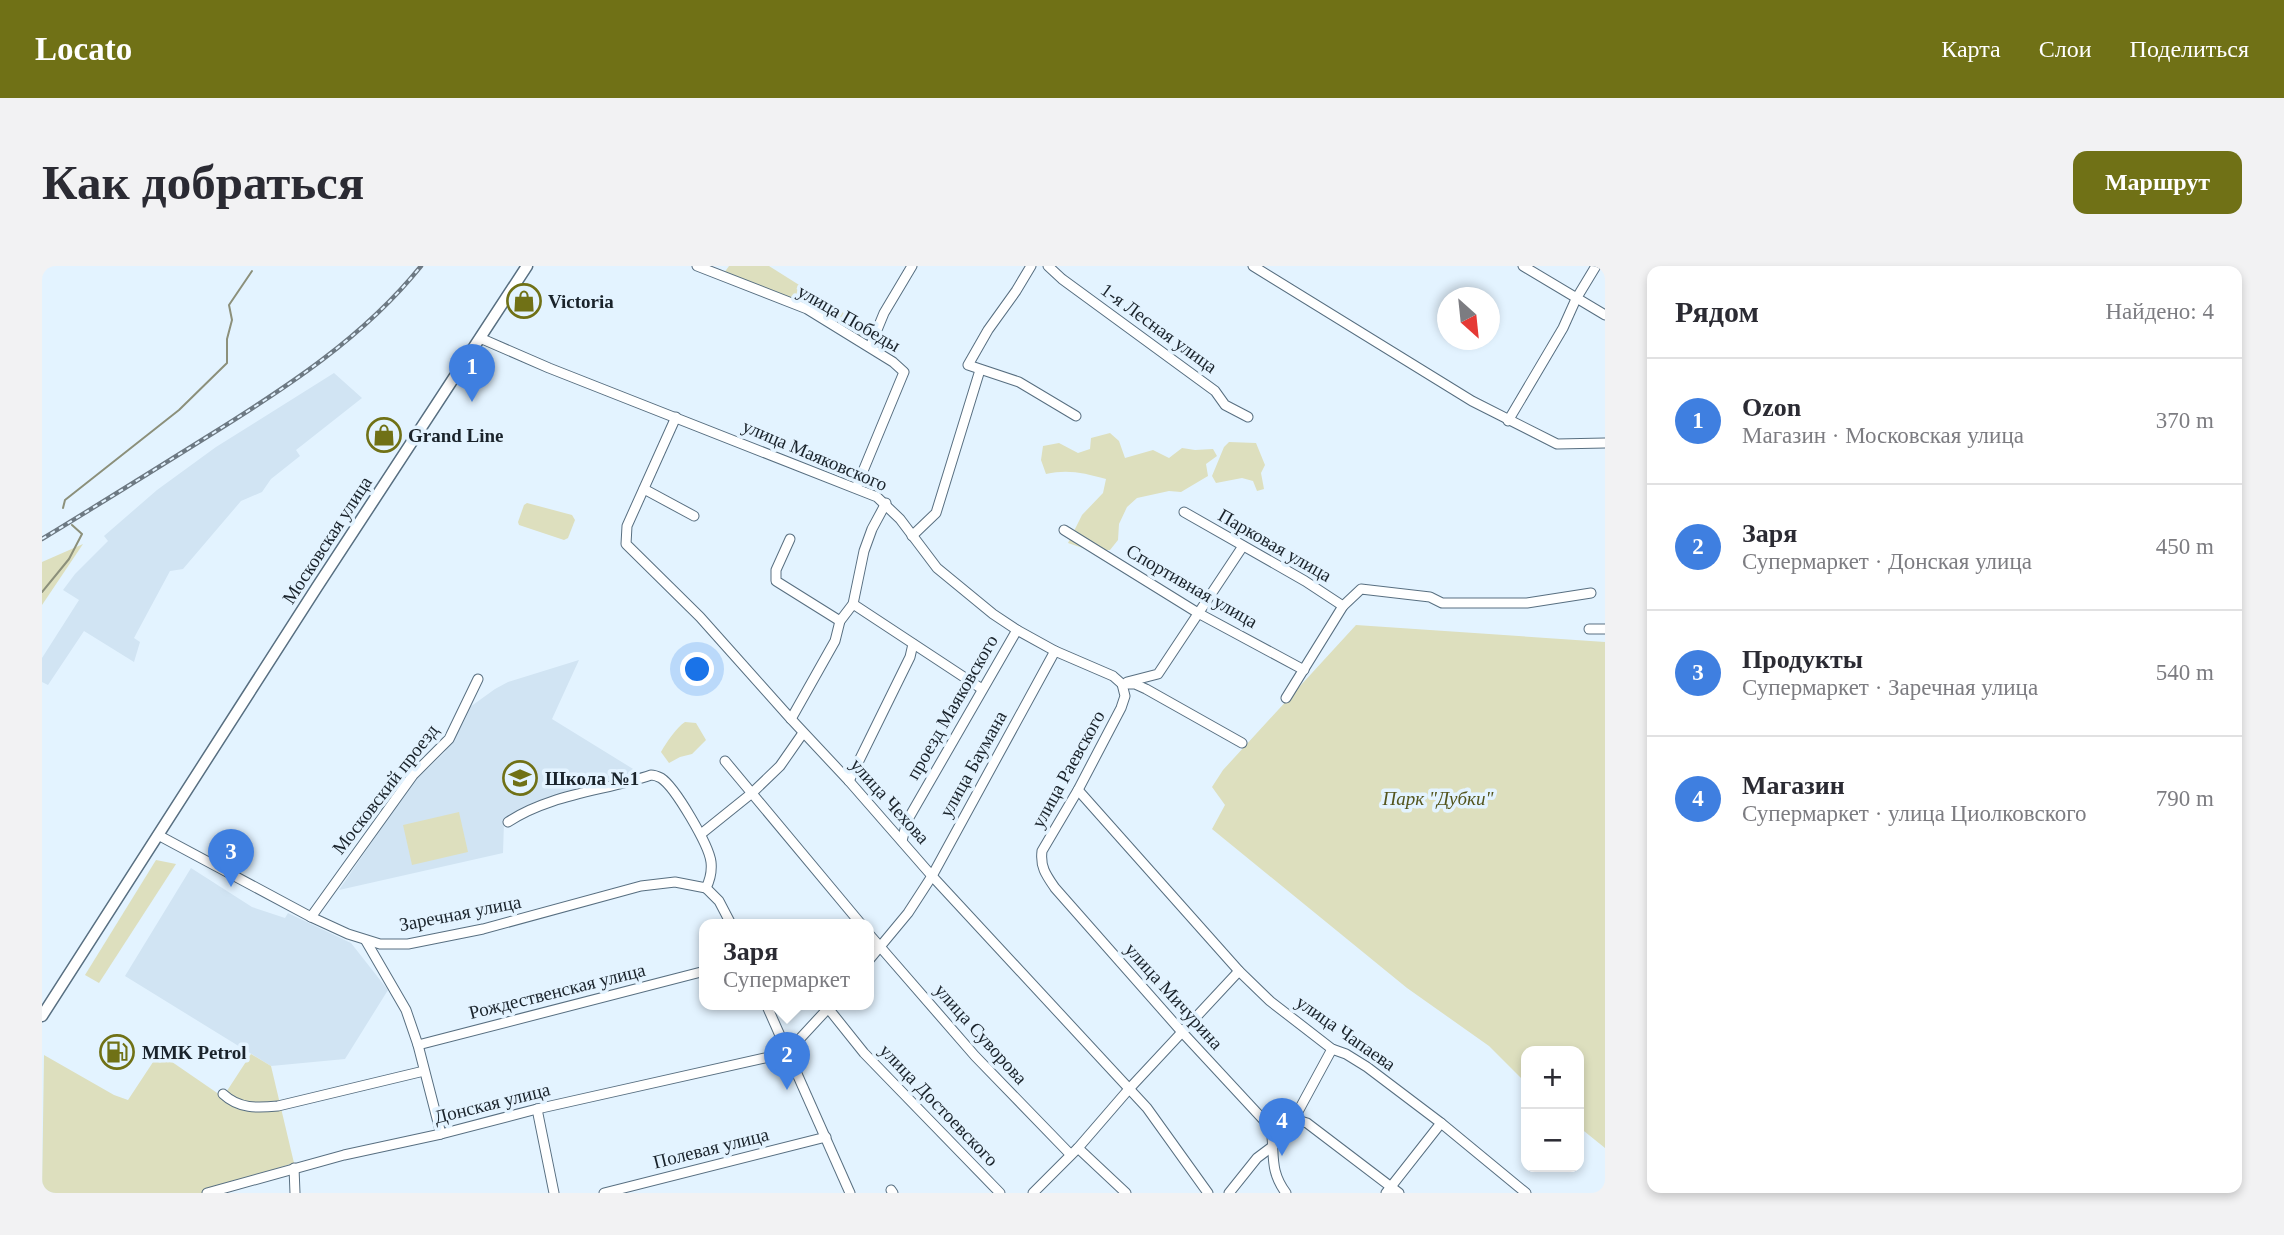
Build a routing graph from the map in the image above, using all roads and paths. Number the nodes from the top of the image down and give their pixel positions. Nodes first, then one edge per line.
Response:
1 (527, 266) edge
2 (697, 266) edge
3 (912, 266) edge
4 (1031, 266) edge
5 (1048, 266) edge
6 (1253, 266) edge
7 (1524, 266) edge
8 (1596, 266) edge
9 (718, 269) edge
10 (1576, 299) junction
11 (1605, 315) edge
12 (481, 338) junction
13 (870, 347) junction
14 (980, 370) junction
15 (1076, 416) dead end
16 (676, 417) junction
17 (1248, 417) dead end
18 (1508, 421) junction
19 (1605, 443) edge
20 (644, 488) junction
21 (856, 488) junction
22 (886, 503) junction
23 (1184, 512) dead end
24 (694, 516) dead end
25 (1064, 530) dead end
26 (912, 536) junction
27 (790, 539) dead end
28 (1243, 546) junction
29 (1591, 593) dead end
30 (853, 604) junction
31 (1342, 606) junction
32 (1198, 612) junction
33 (840, 621) junction
34 (1589, 629) dead end
35 (1605, 629) edge
36 (1017, 631) junction
37 (913, 643) junction
38 (1055, 651) junction
39 (1304, 670) junction
40 (478, 678) dead end
41 (1122, 684) junction
42 (982, 689) junction
43 (1286, 698) dead end
44 (790, 719) junction
45 (803, 733) junction
46 (1242, 743) dead end
47 (726, 761) dead end
48 (849, 780) junction
49 (1078, 790) junction
50 (752, 793) junction
51 (509, 822) dead end
52 (701, 834) junction
53 (158, 835) junction
54 (902, 841) junction
55 (1043, 870) joint
56 (932, 876) junction
57 (706, 888) junction
58 (311, 917) junction
59 (728, 919) edge
60 (856, 919) edge
61 (874, 940) edge
62 (366, 941) junction
63 (880, 947) junction
64 (874, 954) edge
65 (1239, 971) junction
66 (699, 973) edge
67 (769, 1010) edge
68 (824, 1010) edge
69 (828, 1010) edge
70 (42, 1016) edge
71 (1182, 1032) junction
72 (418, 1045) junction
73 (1332, 1049) junction
74 (787, 1050) junction
75 (424, 1071) junction
76 (1129, 1089) junction
77 (223, 1094) dead end
78 (537, 1109) junction
79 (1294, 1119) junction
80 (1441, 1123) junction
81 (441, 1134) junction
82 (826, 1137) junction
83 (1273, 1146) junction
84 (1074, 1151) junction
85 (294, 1168) junction
86 (1392, 1191) edge
87 (207, 1193) edge
88 (295, 1193) edge
89 (555, 1193) edge
90 (604, 1193) edge
91 (850, 1193) edge
92 (1000, 1193) edge
93 (1033, 1193) edge
94 (1126, 1193) edge
95 (1208, 1193) edge
96 (1229, 1193) edge
97 (1286, 1193) edge
98 (1526, 1193) edge

1 - 12 main road, Московская улица
2 - 9 street, улица Победы
3 - 13 street
4 - 14 street
5 - 17 street, 1-я Лесная улица
6 - 18 street
7 - 10 street
8 - 10 street
9 - 13 street, улица Победы
10 - 11 street
10 - 18 street
12 - 16 street, улица Маяковского
12 - 53 main road, Московская улица
13 - 21 street, улица Победы
14 - 15 street
14 - 26 street
16 - 20 street, улица Чехова
16 - 21 street, улица Маяковского
18 - 19 street
20 - 24 street
20 - 44 street, улица Чехова
21 - 22 street, улица Маяковского
22 - 26 street, улица Маяковского
22 - 30 street
23 - 28 street, Парковая улица
25 - 32 street, Спортивная улица
26 - 36 street, улица Маяковского
27 - 33 street
28 - 31 street, Парковая улица
28 - 32 street
29 - 31 street, Парковая улица
30 - 33 street
30 - 37 street
31 - 39 street
32 - 39 street, Спортивная улица
32 - 41 street
33 - 44 street
34 - 35 street
36 - 38 street, улица Маяковского
36 - 42 street, проезд Маяковского
37 - 42 street
37 - 48 street
38 - 41 street, улица Маяковского
38 - 56 street, улица Баумана
39 - 43 street
40 - 58 street, Московский проезд
41 - 46 street, улица Маяковского
41 - 49 street, улица Раевского
42 - 54 street, проезд Маяковского
44 - 45 street, улица Чехова
45 - 48 street, улица Чехова
45 - 50 street
47 - 50 street
48 - 54 street, улица Чехова
49 - 55 street, улица Раевского
49 - 65 street, улица Чапаева
50 - 52 street
50 - 60 street
51 - 52 street
52 - 57 street
53 - 58 street, Заречная улица
53 - 70 main road, Московская улица
54 - 56 street, улица Чехова
55 - 71 street, улица Мичурина
56 - 63 street, улица Баумана
56 - 76 street, улица Чехова
57 - 59 street
57 - 62 street, Заречная улица
58 - 62 street, Заречная улица
61 - 63 street, улица Суворова
62 - 72 street
63 - 64 street, улица Баумана
63 - 84 street, улица Суворова
65 - 71 street
65 - 73 street, улица Чапаева
66 - 72 street, Рождественская улица
67 - 74 street
68 - 74 street
69 - 92 street, улица Достоевского
71 - 76 street
71 - 83 street, улица Мичурина
72 - 75 street
73 - 79 street
73 - 80 street, улица Чапаева
74 - 78 street, Донская улица
74 - 82 street
75 - 77 street
75 - 81 street
76 - 84 street
76 - 95 street, улица Чехова
78 - 81 street, Донская улица
78 - 89 street
79 - 83 street
79 - 86 street
80 - 86 street
80 - 98 street, улица Чапаева
81 - 85 street, Донская улица
82 - 90 street, Полевая улица
82 - 91 street
83 - 96 street
83 - 97 street, улица Мичурина
84 - 93 street
84 - 94 street, улица Суворова
85 - 87 street, Донская улица
85 - 88 street

